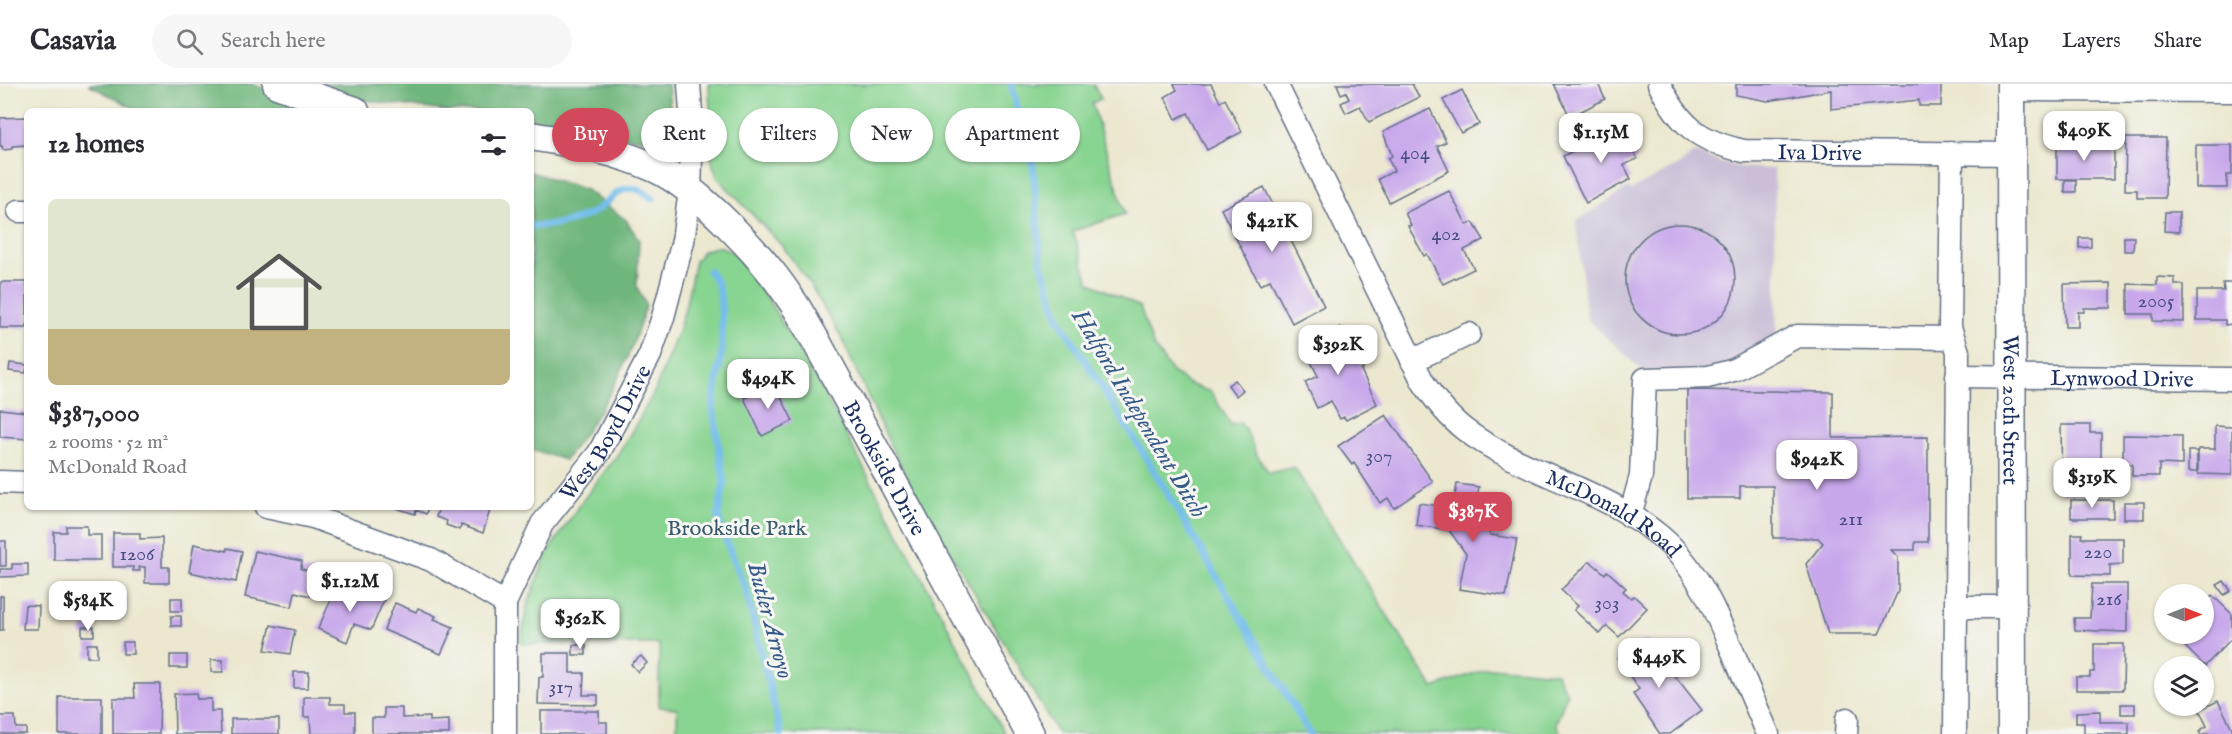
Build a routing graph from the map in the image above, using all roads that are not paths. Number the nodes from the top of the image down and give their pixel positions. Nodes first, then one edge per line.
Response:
1 (277, 84) edge
2 (689, 84) edge
3 (1276, 84) edge
4 (1659, 84) edge
5 (2011, 87) edge
6 (2232, 91) edge
7 (345, 108) edge
8 (534, 136) edge
9 (1952, 153) junction
10 (2011, 154) junction
11 (690, 191) junction
12 (1469, 334) dead end
13 (1953, 338) junction
14 (1412, 361) junction
15 (1957, 376) junction
16 (2012, 376) junction
17 (2232, 379) edge
18 (0, 482) edge
19 (24, 483) edge
20 (280, 510) edge
21 (1630, 516) junction
22 (505, 603) junction
23 (1956, 607) junction
24 (2012, 607) junction
25 (505, 734) edge
26 (1030, 734) edge
27 (1768, 734) edge
28 (1955, 734) edge
29 (2012, 734) edge

1 - 7 main road
2 - 11 street, West Boyd Drive
3 - 14 street, McDonald Road
4 - 9 street, Iva Drive
5 - 6 street
5 - 10 main road, West 20th Street
8 - 11 main road, Brookside Drive
9 - 10 street, Iva Drive
9 - 13 street
10 - 16 main road, West 20th Street
11 - 22 street, West Boyd Drive
11 - 26 main road, Brookside Drive
12 - 14 street
13 - 15 street
13 - 21 street
14 - 21 street, McDonald Road
15 - 16 street, Lynwood Drive
15 - 23 street
16 - 17 street, Lynwood Drive
16 - 24 main road, West 20th Street
18 - 19 street
20 - 22 street
21 - 27 street, McDonald Road
22 - 25 street, West Boyd Drive
23 - 24 street
23 - 28 street
24 - 29 main road, West 20th Street

